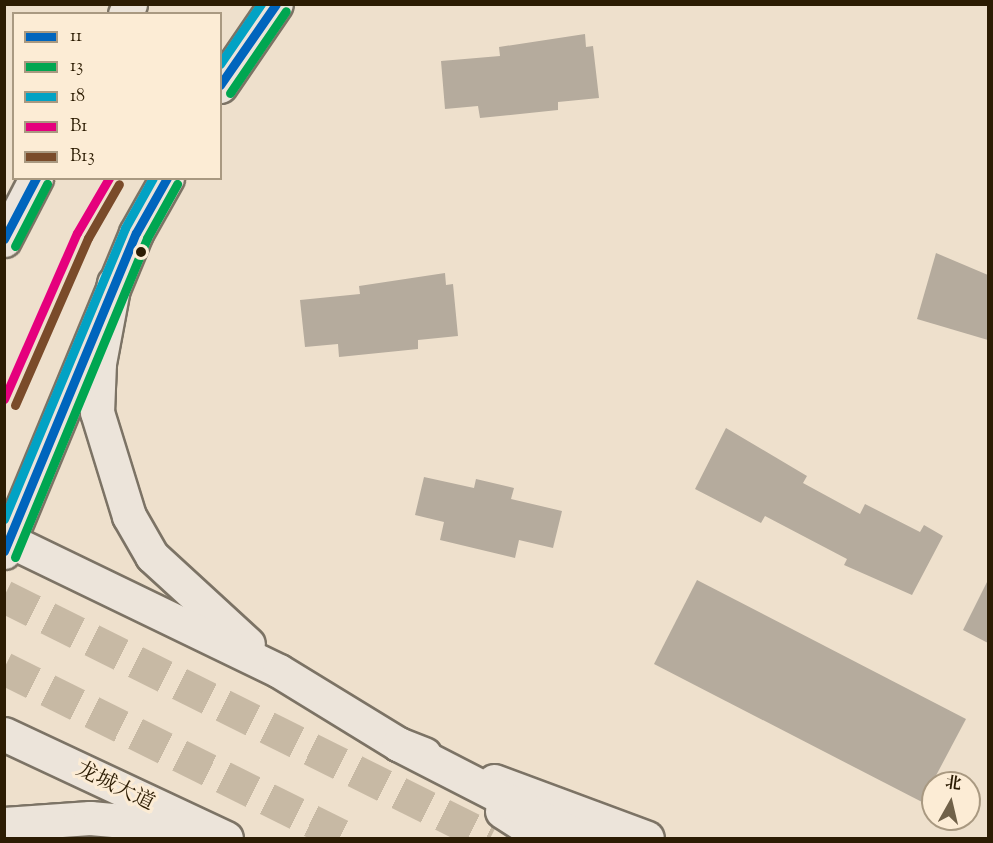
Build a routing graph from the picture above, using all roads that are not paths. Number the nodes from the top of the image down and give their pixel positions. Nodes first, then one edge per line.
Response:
1 (276, 4) edge
2 (222, 83) edge
3 (25, 180) edge
4 (35, 180) edge
5 (166, 180) edge
6 (4, 211) edge
7 (4, 240) edge
8 (114, 283) junction
9 (6, 544) edge
10 (279, 671) junction
11 (4, 734) edge
12 (398, 744) junction
13 (4, 824) edge
14 (213, 833) edge
15 (544, 838) edge
16 (581, 838) edge
17 (647, 838) edge

1 - 2 main road
3 - 6 main road
4 - 7 main road
5 - 8 main road
8 - 9 main road
8 - 10 main road
9 - 10 main road
10 - 12 main road
11 - 14 main road, 龙城大道
12 - 15 main road
12 - 16 main road
12 - 17 main road
13 - 14 main road

